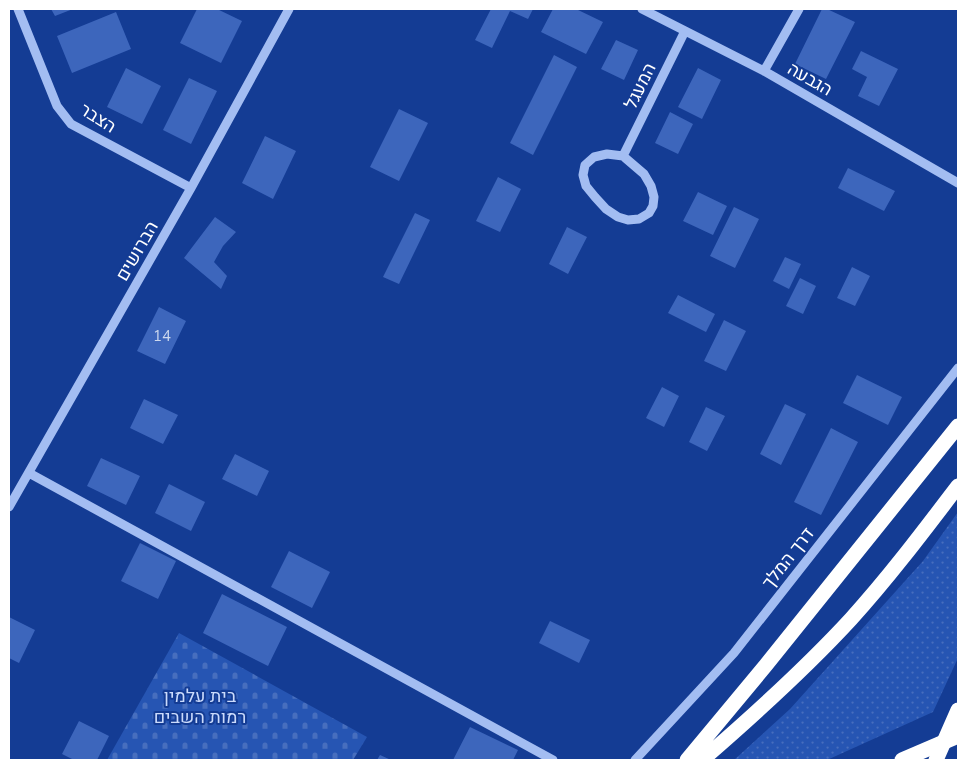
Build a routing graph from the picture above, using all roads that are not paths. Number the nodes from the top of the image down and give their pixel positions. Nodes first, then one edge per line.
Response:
1 (18, 9) edge
2 (289, 9) edge
3 (642, 9) edge
4 (799, 9) edge
5 (685, 31) junction
6 (764, 71) junction
7 (623, 156) junction
8 (958, 183) edge
9 (191, 188) junction
10 (958, 368) edge
11 (958, 426) edge
12 (29, 473) junction
13 (958, 486) edge
14 (9, 508) edge
15 (958, 710) edge
16 (958, 736) edge
17 (553, 760) edge
18 (635, 760) edge
19 (687, 760) edge
20 (702, 760) edge
21 (902, 760) edge
22 (936, 760) edge

1 - 9 street, הצבר
2 - 9 street, הברושים
3 - 5 street, הגבעה
4 - 6 street
5 - 6 street, הגבעה
5 - 7 street, המעגל
6 - 8 street, הגבעה
7 - 7 street
9 - 12 street, הברושים
10 - 18 street, דרך המלך
11 - 19 highway
12 - 14 street, הברושים
12 - 17 street
13 - 20 highway
15 - 22 highway
16 - 21 highway, bridge

